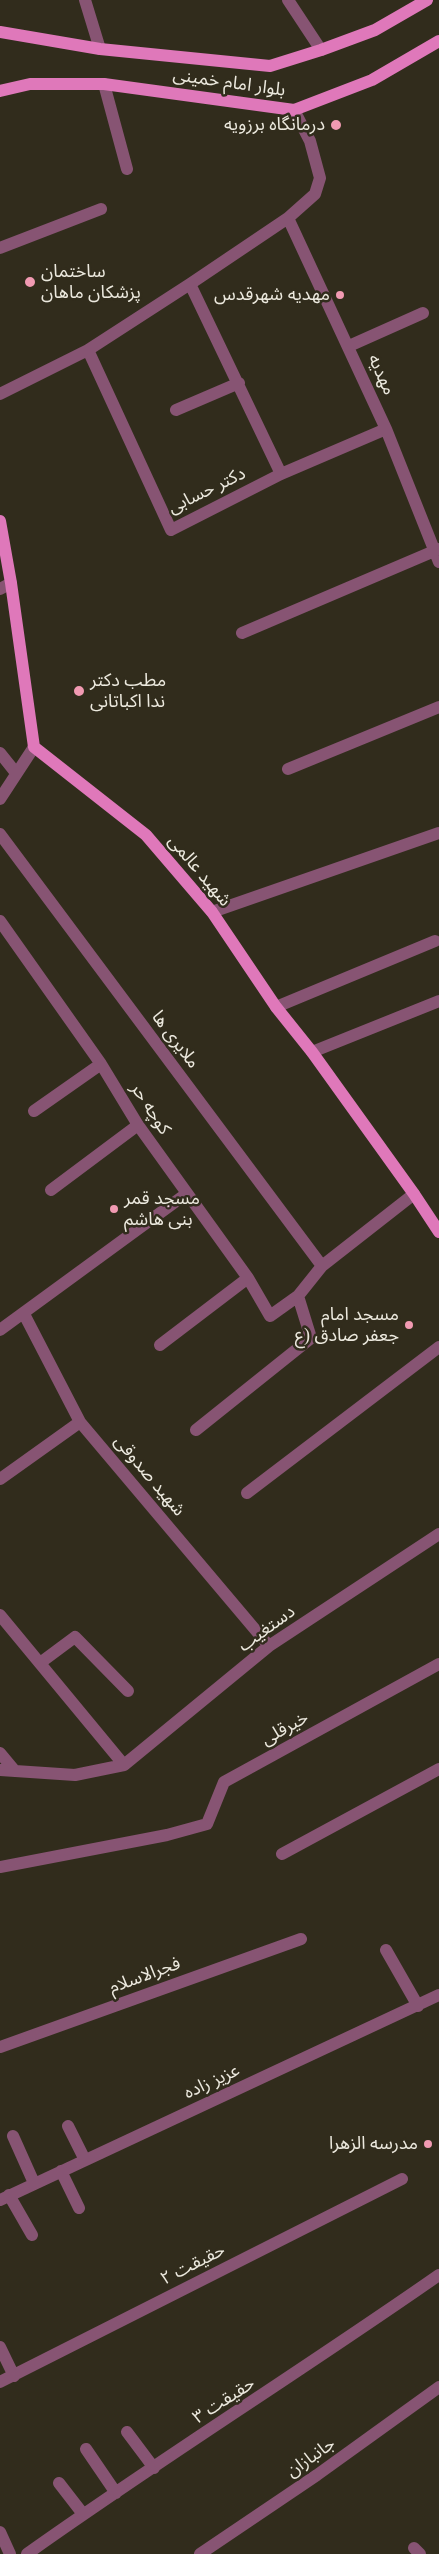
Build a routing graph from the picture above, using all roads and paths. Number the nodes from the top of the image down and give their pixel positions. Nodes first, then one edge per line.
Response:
1 (85, 0) edge
2 (288, 0) edge
3 (427, 0) edge
4 (0, 32) edge
5 (439, 41) edge
6 (100, 49) junction
7 (321, 50) junction
8 (104, 84) junction
9 (0, 91) edge
10 (294, 110) junction
11 (127, 169) dead end
12 (101, 209) dead end
13 (288, 218) junction
14 (0, 248) edge
15 (190, 284) junction
16 (423, 313) dead end
17 (349, 346) junction
18 (88, 350) junction
19 (239, 383) junction
20 (0, 394) edge
21 (176, 410) dead end
22 (386, 429) junction
23 (281, 474) junction
24 (0, 521) edge
25 (438, 553) edge
26 (6, 586) edge
27 (242, 633) dead end
28 (439, 707) edge
29 (34, 748) junction
30 (0, 753) edge
31 (288, 769) dead end
32 (16, 773) junction
33 (0, 799) edge
34 (439, 833) edge
35 (0, 834) edge
36 (212, 912) junction
37 (0, 921) edge
38 (435, 940) dead end
39 (439, 1001) edge
40 (276, 1007) junction
41 (312, 1052) junction
42 (101, 1064) junction
43 (34, 1111) dead end
44 (138, 1125) junction
45 (51, 1190) dead end
46 (186, 1194) junction
47 (414, 1194) junction
48 (439, 1232) edge
49 (322, 1266) junction
50 (248, 1278) junction
51 (298, 1296) junction
52 (24, 1314) junction
53 (0, 1330) edge
54 (160, 1345) dead end
55 (439, 1347) edge
56 (80, 1422) junction
57 (196, 1430) dead end
58 (0, 1478) edge
59 (247, 1492) dead end
60 (439, 1534) edge
61 (0, 1615) edge
62 (269, 1646) junction
63 (40, 1663) junction
64 (439, 1664) edge
65 (128, 1691) dead end
66 (0, 1753) edge
67 (124, 1765) junction
68 (439, 1769) edge
69 (0, 1770) edge
70 (15, 1771) junction
71 (282, 1854) dead end
72 (0, 1867) edge
73 (301, 1939) dead end
74 (386, 1950) dead end
75 (439, 1994) edge
76 (418, 2006) junction
77 (0, 2047) edge
78 (68, 2126) dead end
79 (13, 2136) dead end
80 (85, 2160) junction
81 (61, 2171) junction
82 (402, 2180) dead end
83 (34, 2183) junction
84 (3, 2197) edge
85 (79, 2208) dead end
86 (32, 2235) dead end
87 (439, 2275) edge
88 (0, 2346) edge
89 (14, 2376) junction
90 (0, 2382) edge
91 (439, 2387) edge
92 (127, 2432) dead end
93 (86, 2449) dead end
94 (154, 2468) junction
95 (59, 2483) dead end
96 (116, 2493) junction
97 (83, 2514) junction
98 (0, 2532) edge
99 (10, 2554) edge
100 (27, 2554) edge
101 (200, 2554) edge

1 - 6 street
2 - 7 street
3 - 7 main road, بلوار امام خمینی
4 - 6 main road, بلوار امام خمینی
5 - 10 main road, بلوار امام خمینی
6 - 7 main road, بلوار امام خمینی
8 - 9 main road, بلوار امام خمینی
8 - 10 main road, بلوار امام خمینی
8 - 11 street
10 - 13 street
12 - 14 street
13 - 15 street
13 - 17 street, مهدیه
15 - 18 street
15 - 19 street
16 - 17 street
17 - 22 street, مهدیه
18 - 20 street
18 - 23 street, دکتر حسابی
19 - 21 street
19 - 23 street
22 - 23 street, دکتر حسابی
22 - 25 street, مهدیه
24 - 26 main road
25 - 27 street
26 - 29 main road
28 - 31 street
29 - 32 street
29 - 36 main road, شهید عالمی
30 - 32 street
32 - 33 street
34 - 36 street
35 - 49 street, ملایری ها
36 - 40 main road, شهید عالمی
37 - 42 street, کوچه حر
38 - 40 street
39 - 41 street
40 - 41 main road, شهید عالمی
41 - 47 main road, شهید عالمی
42 - 43 street
42 - 44 street, کوچه حر
44 - 45 street
44 - 46 street, کوچه حر
46 - 50 street, کوچه حر
46 - 52 street
47 - 48 main road, شهید عالمی
47 - 49 street
49 - 51 street
50 - 51 street, کوچه حر
50 - 54 street
51 - 57 street
52 - 53 street
52 - 56 street, شهید صدوقی
55 - 59 street
56 - 58 street
56 - 62 street, شهید صدوقی
60 - 62 street, دستغیب
61 - 63 street
62 - 67 street, دستغیب
63 - 65 street
63 - 67 street
64 - 72 street, خیرقلی
66 - 70 street
67 - 70 street
68 - 71 street
69 - 70 street
73 - 77 street, فجرالاسلام
74 - 76 street
75 - 76 street, عزیز زاده
76 - 80 street, عزیز زاده
78 - 80 street
79 - 83 street
80 - 81 street, عزیز زاده
81 - 83 street, عزیز زاده
81 - 85 street
82 - 89 street, حقیقت ۲
83 - 84 street, عزیز زاده
84 - 86 street
87 - 94 street, حقیقت ۳
88 - 89 street
89 - 90 street, حقیقت ۲
91 - 101 street, جانبازان
92 - 94 street
93 - 96 street
94 - 96 street, حقیقت ۳
95 - 97 street
96 - 97 street, حقیقت ۳
97 - 100 street, حقیقت ۳
98 - 99 street

